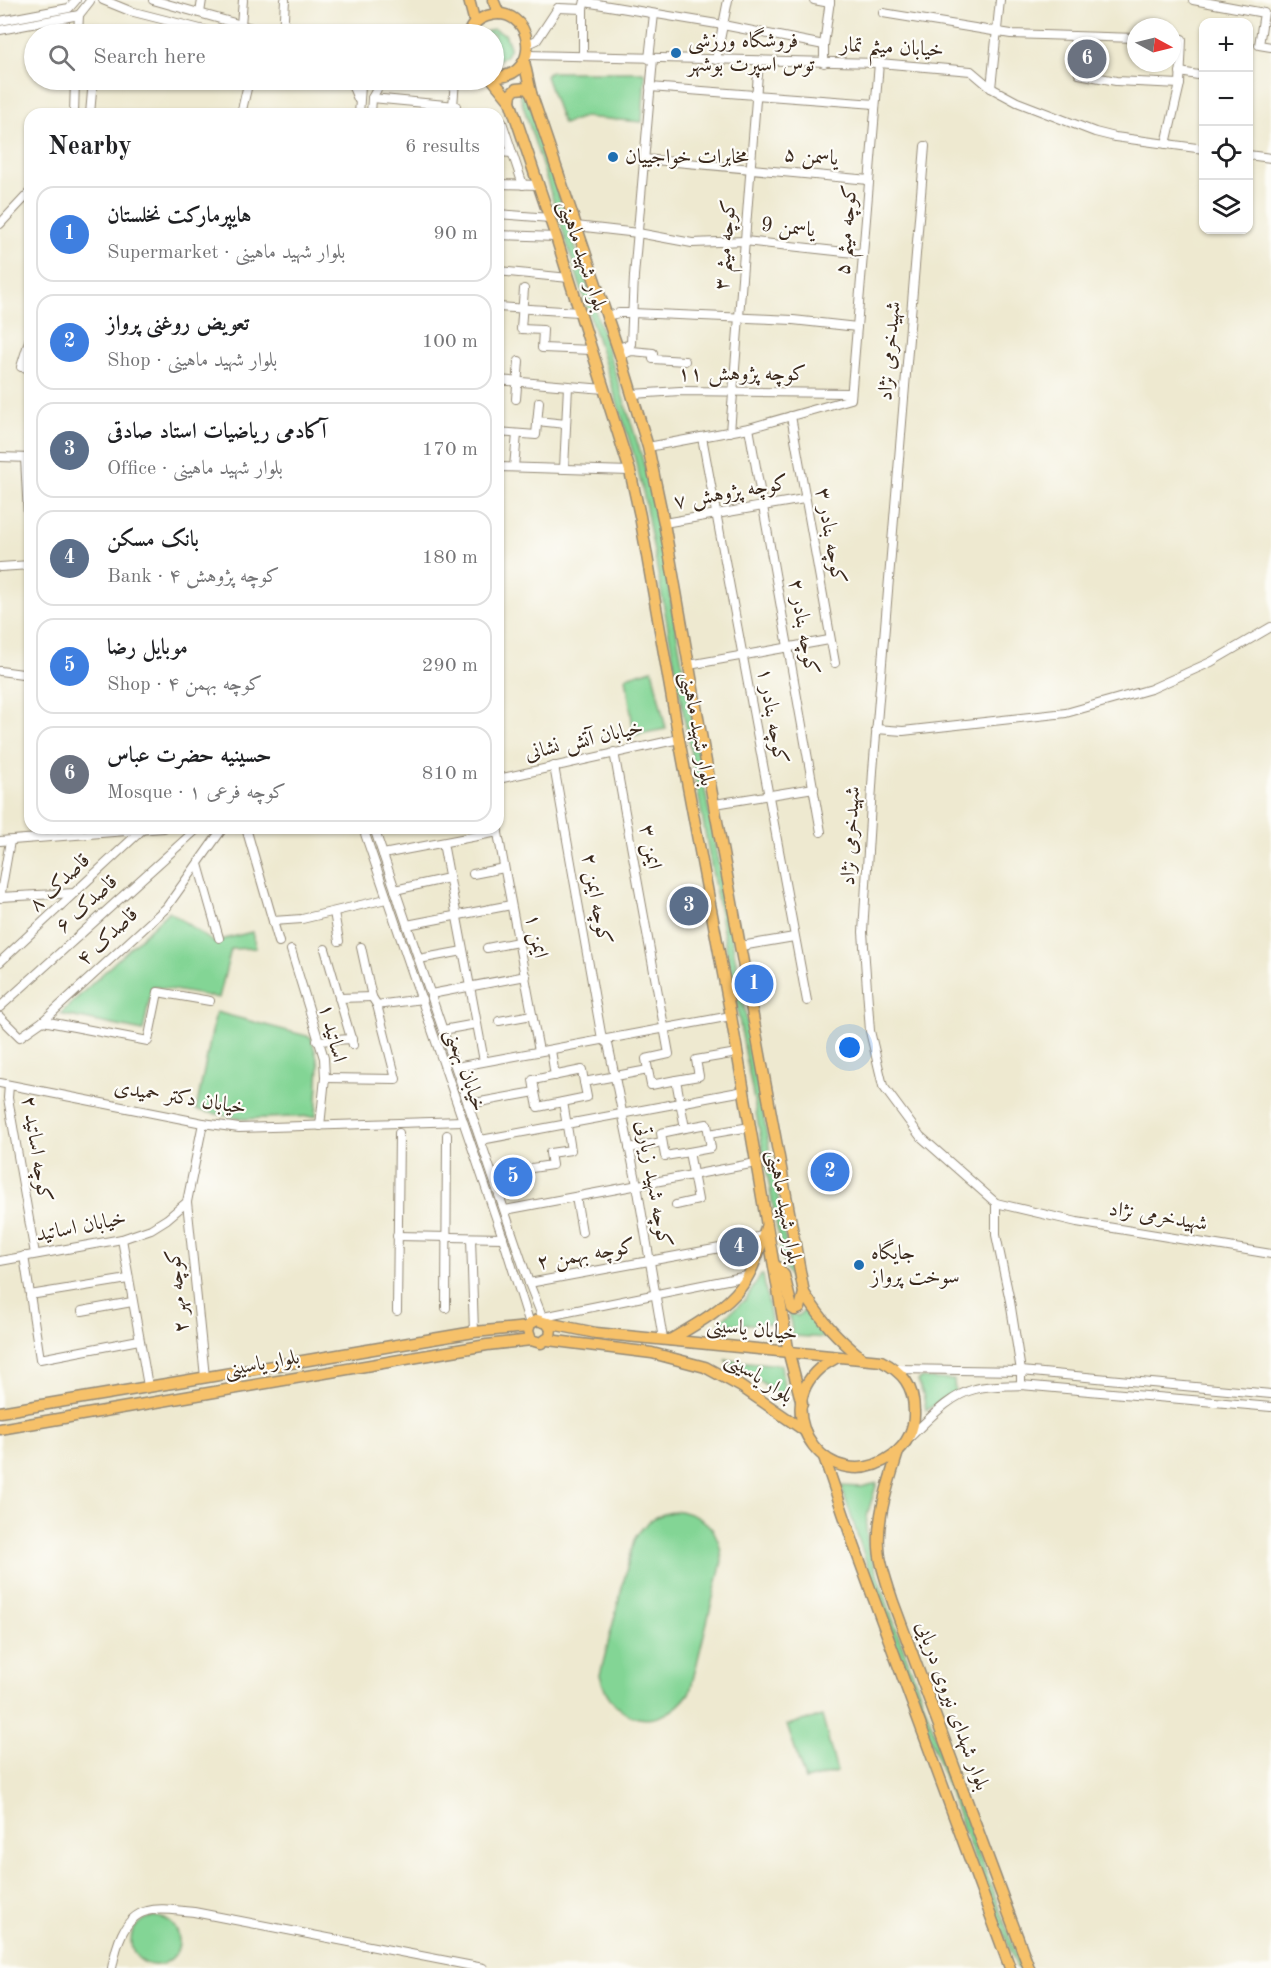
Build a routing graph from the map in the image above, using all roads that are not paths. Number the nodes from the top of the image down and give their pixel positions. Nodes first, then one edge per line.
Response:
1 (76, 0) edge
2 (103, 0) edge
3 (153, 0) edge
4 (202, 0) edge
5 (243, 0) edge
6 (285, 0) edge
7 (469, 0) edge
8 (493, 0) edge
9 (728, 0) edge
10 (814, 0) edge
11 (1000, 0) edge
12 (1192, 0) edge
13 (89, 1) edge
14 (830, 1) edge
15 (584, 3) edge
16 (557, 4) edge
17 (201, 13) junction
18 (883, 13) dead end
19 (499, 14) junction
20 (654, 14) junction
21 (79, 15) junction
22 (63, 18) junction
23 (0, 21) edge
24 (32, 24) edge
25 (73, 24) edge
26 (78, 24) edge
27 (181, 24) edge
28 (238, 24) edge
29 (241, 24) edge
30 (284, 24) edge
31 (468, 24) edge
32 (474, 24) edge
33 (24, 25) edge
34 (723, 25) junction
35 (0, 30) edge
36 (998, 32) junction
37 (1074, 36) junction
38 (1127, 38) edge
39 (1181, 39) edge
40 (824, 45) junction
41 (1271, 46) edge
42 (526, 53) junction
43 (583, 56) junction
44 (1181, 56) edge
45 (651, 59) junction
46 (716, 60) junction
47 (759, 61) junction
48 (824, 63) junction
49 (879, 63) junction
50 (1180, 72) joint
51 (1199, 74) edge
52 (504, 75) edge
53 (1180, 84) junction
54 (650, 87) junction
55 (991, 88) junction
56 (75, 90) edge
57 (92, 90) edge
58 (247, 90) edge
59 (355, 90) edge
60 (361, 90) edge
61 (376, 90) edge
62 (455, 90) edge
63 (502, 90) edge
64 (531, 93) junction
65 (756, 94) junction
66 (372, 98) junction
67 (510, 100) junction
68 (359, 101) junction
69 (429, 104) junction
70 (875, 104) junction
71 (74, 108) edge
72 (91, 108) edge
73 (242, 108) edge
74 (359, 108) edge
75 (371, 108) edge
76 (429, 108) edge
77 (446, 108) edge
78 (454, 108) edge
79 (504, 132) edge
80 (1166, 144) junction
81 (925, 146) dead end
82 (1199, 148) edge
83 (504, 152) edge
84 (512, 153) junction
85 (1253, 155) edge
86 (1270, 156) edge
87 (644, 159) junction
88 (750, 170) junction
89 (869, 180) junction
90 (504, 184) edge
91 (523, 185) junction
92 (538, 185) junction
93 (24, 198) edge
94 (504, 214) edge
95 (550, 218) junction
96 (0, 224) edge
97 (576, 226) junction
98 (638, 233) junction
99 (504, 235) edge
100 (556, 237) junction
101 (745, 242) junction
102 (863, 254) junction
103 (504, 272) edge
104 (569, 278) junction
105 (524, 289) dead end
106 (504, 308) edge
107 (522, 309) junction
108 (579, 312) junction
109 (632, 313) junction
110 (606, 316) junction
111 (738, 318) junction
112 (857, 327) junction
113 (631, 348) junction
114 (592, 350) junction
115 (618, 352) junction
116 (519, 361) dead end
117 (685, 361) dead end
118 (504, 380) edge
119 (518, 381) junction
120 (568, 386) junction
121 (604, 389) junction
122 (733, 392) junction
123 (632, 394) junction
124 (851, 396) junction
125 (516, 399) dead end
126 (539, 402) dead end
127 (791, 416) junction
128 (537, 421) junction
129 (566, 423) junction
130 (749, 428) junction
131 (730, 432) junction
132 (504, 433) edge
133 (517, 434) junction
134 (702, 437) junction
135 (648, 447) junction
136 (0, 458) edge
137 (24, 458) edge
138 (504, 467) edge
139 (514, 467) junction
140 (564, 469) junction
141 (630, 471) junction
142 (804, 498) junction
143 (763, 505) junction
144 (718, 513) junction
145 (664, 523) junction
146 (24, 565) edge
147 (0, 567) edge
148 (1271, 627) edge
149 (829, 640) junction
150 (789, 648) junction
151 (742, 656) junction
152 (835, 663) dead end
153 (689, 665) junction
154 (0, 671) edge
155 (24, 674) edge
156 (876, 729) junction
157 (679, 739) junction
158 (614, 752) junction
159 (554, 766) junction
160 (504, 778) edge
161 (814, 788) junction
162 (768, 796) junction
163 (715, 804) junction
164 (821, 832) dead end
165 (83, 834) edge
166 (138, 834) edge
167 (191, 834) edge
168 (220, 834) edge
169 (248, 834) edge
170 (365, 834) edge
171 (376, 834) edge
172 (480, 834) edge
173 (498, 834) edge
174 (10, 840) junction
175 (0, 841) edge
176 (442, 843) junction
177 (383, 854) junction
178 (198, 864) junction
179 (504, 868) junction
180 (473, 874) dead end
181 (449, 878) junction
182 (395, 890) junction
183 (75, 893) junction
184 (0, 897) edge
185 (386, 899) junction
186 (511, 905) junction
187 (334, 912) junction
188 (456, 916) junction
189 (273, 921) junction
190 (407, 925) junction
191 (794, 937) junction
192 (219, 938) dead end
193 (339, 941) dead end
194 (279, 942) dead end
195 (519, 942) junction
196 (741, 946) junction
197 (361, 947) dead end
198 (487, 948) dead end
199 (325, 949) dead end
200 (291, 950) dead end
201 (463, 951) junction
202 (419, 959) junction
203 (0, 962) edge
204 (525, 976) junction
205 (470, 986) junction
206 (431, 994) junction
207 (339, 998) junction
208 (422, 999) junction
209 (210, 1001) dead end
210 (374, 1001) junction
211 (807, 1001) dead end
212 (0, 1007) edge
213 (532, 1015) junction
214 (731, 1016) junction
215 (0, 1017) edge
216 (43, 1021) junction
217 (499, 1021) dead end
218 (476, 1024) junction
219 (666, 1027) junction
220 (443, 1030) junction
221 (602, 1039) junction
222 (317, 1041) junction
223 (550, 1050) junction
224 (539, 1052) junction
225 (737, 1053) junction
226 (484, 1062) junction
227 (456, 1067) junction
228 (648, 1070) junction
229 (555, 1076) junction
230 (615, 1077) junction
231 (325, 1078) junction
232 (676, 1080) junction
233 (584, 1082) junction
234 (5, 1084) edge
235 (744, 1091) junction
236 (535, 1092) junction
237 (563, 1102) junction
238 (681, 1102) junction
239 (469, 1104) junction
240 (622, 1114) junction
241 (463, 1121) junction
242 (203, 1123) junction
243 (567, 1124) junction
244 (320, 1126) junction
245 (750, 1127) junction
246 (685, 1128) junction
247 (399, 1134) dead end
248 (709, 1134) junction
249 (447, 1135) dead end
250 (662, 1137) junction
251 (481, 1140) junction
252 (629, 1148) junction
253 (689, 1152) junction
254 (756, 1163) junction
255 (492, 1174) junction
256 (693, 1174) junction
257 (637, 1185) junction
258 (576, 1197) junction
259 (187, 1202) junction
260 (996, 1203) junction
261 (676, 1205) dead end
262 (505, 1210) junction
263 (765, 1229) junction
264 (582, 1232) dead end
265 (398, 1236) junction
266 (447, 1237) junction
267 (471, 1238) junction
268 (503, 1238) junction
269 (122, 1239) junction
270 (35, 1254) junction
271 (1271, 1254) edge
272 (24, 1256) junction
273 (0, 1261) edge
274 (649, 1262) junction
275 (774, 1264) junction
276 (747, 1276) junction
277 (128, 1279) junction
278 (529, 1283) junction
279 (804, 1293) junction
280 (30, 1294) junction
281 (655, 1294) junction
282 (132, 1302) junction
283 (446, 1308) dead end
284 (82, 1311) dead end
285 (397, 1311) dead end
286 (545, 1320) junction
287 (529, 1326) junction
288 (474, 1332) junction
289 (140, 1340) junction
290 (531, 1340) junction
291 (548, 1340) junction
292 (666, 1340) junction
293 (789, 1354) junction
294 (836, 1358) junction
295 (863, 1359) junction
296 (897, 1369) junction
297 (1022, 1371) junction
298 (205, 1377) junction
299 (1021, 1385) junction
300 (148, 1386) junction
301 (1271, 1394) edge
302 (802, 1404) junction
303 (1271, 1407) edge
304 (0, 1412) edge
305 (0, 1429) edge
306 (805, 1431) junction
307 (909, 1438) junction
308 (898, 1452) junction
309 (824, 1457) junction
310 (112, 1968) edge
311 (483, 1968) edge
312 (1010, 1968) edge
313 (1029, 1968) edge

1 - 23 street
2 - 13 street
2 - 27 street
3 - 17 street
4 - 17 street
5 - 29 street
6 - 30 street
7 - 31 main road
8 - 19 main road
9 - 34 street
10 - 14 street
11 - 36 street
12 - 41 street
13 - 21 street
14 - 40 street
15 - 16 street
15 - 20 street
15 - 43 street
16 - 42 street
17 - 28 street
18 - 36 street
19 - 32 main road
19 - 42 main road, بلوار شهید ماهینی
20 - 34 street
20 - 45 street
21 - 22 street
21 - 26 street
22 - 24 street
22 - 25 street
33 - 35 street
34 - 40 street
34 - 46 street
36 - 37 street
36 - 55 street
37 - 38 street
37 - 53 street
39 - 44 street
40 - 48 street
42 - 43 street, خیابان میثم تمار
42 - 52 main road
42 - 64 main road, بلوار شهید ماهینی
43 - 45 street, خیابان میثم تمار
45 - 46 street, خیابان میثم تمار
45 - 54 street
46 - 47 street, خیابان میثم تمار
47 - 48 street, خیابان میثم تمار
47 - 65 street, کوچه میثم ۳
48 - 49 street, خیابان میثم تمار
49 - 55 street, خیابان میثم تمار
49 - 70 street, کوچه میثم ۵
50 - 51 street
50 - 53 street
53 - 80 street
54 - 65 street
54 - 87 street
55 - 80 street, خیابان میثم تمار
56 - 71 street
57 - 72 street
58 - 73 street
59 - 68 street
60 - 68 street
61 - 66 street
62 - 78 street
63 - 67 main road, بلوار شهید ماهینی
64 - 67 main road
64 - 97 main road, بلوار شهید ماهینی
65 - 70 street
65 - 88 street, کوچه میثم ۳
66 - 69 street
66 - 75 street
67 - 92 main road, بلوار شهید ماهینی
68 - 74 street
69 - 76 street
69 - 77 street
70 - 89 street, کوچه میثم ۵
79 - 84 street
80 - 82 street, خیابان میثم تمار
81 - 156 street, شهیدخرمی نژاد
83 - 84 street
84 - 91 street
85 - 86 street
87 - 88 street, یاسمن ۵
87 - 98 street
88 - 89 street, یاسمن ۵
88 - 101 street, کوچه میثم ۳
89 - 102 street, کوچه میثم ۵
90 - 91 street
91 - 92 street
92 - 95 main road, بلوار شهید ماهینی
93 - 96 street
94 - 95 street
95 - 100 main road, بلوار شهید ماهینی
97 - 98 street, یاسمن 9
97 - 110 main road, بلوار شهید ماهینی
98 - 101 street, یاسمن 9
98 - 109 street
99 - 100 street
100 - 104 main road, بلوار شهید ماهینی
101 - 102 street, یاسمن 9
101 - 111 street, کوچه میثم ۳
102 - 112 street, کوچه میثم ۵
103 - 104 street
104 - 108 main road, بلوار شهید ماهینی
105 - 107 street
106 - 107 street
107 - 108 street
107 - 114 street
108 - 114 main road, بلوار شهید ماهینی
109 - 110 street
109 - 111 street
109 - 113 street
110 - 115 main road, بلوار شهید ماهینی
111 - 112 street
111 - 122 street, کوچه میثم ۳
112 - 124 street, کوچه میثم ۵
113 - 115 street
113 - 117 street
114 - 121 main road, بلوار شهید ماهینی
115 - 123 main road, بلوار شهید ماهینی
116 - 119 street
118 - 119 street
119 - 120 street
119 - 125 street
120 - 121 street
120 - 129 street
121 - 141 main road, بلوار شهید ماهینی
122 - 123 street, کوچه پژوهش ۱۱
122 - 124 street, کوچه پژوهش ۱۱
122 - 131 street, کوچه میثم ۳
123 - 135 main road, بلوار شهید ماهینی
124 - 127 street
126 - 128 street
127 - 130 street
127 - 142 street, کوچه بنادر ۳
128 - 129 street
128 - 133 street
129 - 140 street
130 - 131 street
130 - 143 street, کوچه بنادر ۲
131 - 134 street
132 - 133 street
133 - 139 street
134 - 135 street
134 - 144 street, کوچه بنادر ۱
135 - 145 main road, بلوار شهید ماهینی
136 - 137 street
138 - 139 street
139 - 140 street
140 - 141 street
141 - 157 main road, بلوار شهید ماهینی
142 - 143 street, کوچه پژوهش ۷
142 - 149 street, کوچه بنادر ۳
143 - 144 street, کوچه پژوهش ۷
143 - 150 street, کوچه بنادر ۲
144 - 145 street, کوچه پژوهش ۷
144 - 151 street, کوچه بنادر ۱
145 - 153 main road, بلوار شهید ماهینی
146 - 147 street
148 - 156 street
149 - 150 street
149 - 152 street, کوچه بنادر ۳
150 - 151 street
150 - 161 street, کوچه بنادر ۲
151 - 153 street
151 - 162 street, کوچه بنادر ۱
153 - 163 main road, بلوار شهید ماهینی
154 - 155 street
156 - 260 street, شهیدخرمی نژاد
157 - 158 street, خیابان آتش نشانی
157 - 214 main road, بلوار شهید ماهینی
158 - 159 street, خیابان آتش نشانی
158 - 219 street, ایمن ۳
159 - 160 street, خیابان آتش نشانی
159 - 221 street, کوچه ایمن ۲
161 - 162 street
161 - 164 street, کوچه بنادر ۲
162 - 163 street
162 - 191 street, کوچه بنادر ۱
163 - 196 main road, بلوار شهید ماهینی
165 - 174 street
166 - 183 street, قاصدک ۸
167 - 212 street, قاصدک ۶
168 - 178 street, قاصدک ۴
169 - 189 street
170 - 185 street, خیابان بهمنی
171 - 177 street, خیابان بهمنی
172 - 176 street
173 - 179 street, ایمن ۱
174 - 175 street
174 - 184 street
176 - 177 street
176 - 181 street
177 - 182 street, خیابان بهمنی
178 - 192 street
178 - 216 street, قاصدک ۴
179 - 180 street
179 - 186 street, ایمن ۱
181 - 182 street
181 - 188 street
182 - 190 street, خیابان بهمنی
183 - 184 street
183 - 203 street, قاصدک ۸
185 - 187 street
185 - 208 street, خیابان بهمنی
186 - 188 street
186 - 195 street, ایمن ۱
187 - 189 street
187 - 193 street
188 - 190 street
188 - 201 street
189 - 194 street
190 - 202 street, خیابان بهمنی
191 - 196 street
191 - 211 street, کوچه بنادر ۱
195 - 198 street
195 - 204 street, ایمن ۱
196 - 279 main road, بلوار شهید ماهینی
197 - 210 street
199 - 207 street
200 - 222 street, اساتید ۱
201 - 202 street
201 - 205 street
202 - 206 street, خیابان بهمنی
204 - 205 street
204 - 213 street, ایمن ۱
205 - 206 street
205 - 218 street
206 - 220 street, خیابان بهمنی
207 - 210 street
207 - 222 street
208 - 210 street
208 - 241 street, خیابان بهمنی
209 - 216 street
210 - 231 street
213 - 217 street
213 - 224 street, ایمن ۱
214 - 219 street
214 - 225 main road, بلوار شهید ماهینی
215 - 216 street, قاصدک ۴
218 - 220 street
218 - 226 street
219 - 221 street
219 - 228 street, ایمن ۳
220 - 227 street, خیابان بهمنی
221 - 223 street
221 - 230 street, کوچه شهید زیارتی
222 - 231 street, اساتید ۱
223 - 224 street
223 - 229 street
224 - 226 street
225 - 232 street
225 - 235 main road, بلوار شهید ماهینی
226 - 227 street
227 - 239 street, خیابان بهمنی
228 - 230 street
228 - 232 street
229 - 233 street
229 - 236 street
230 - 233 street
230 - 240 street, کوچه شهید زیارتی
231 - 244 street, اساتید ۱
232 - 238 street
233 - 237 street
234 - 242 street, خیابان دکتر حمیدی
234 - 270 street, کوچه اساتید ۲
235 - 238 street
235 - 245 main road, بلوار شهید ماهینی
236 - 237 street
236 - 239 street
237 - 243 street
238 - 240 street
238 - 246 street
239 - 251 street, خیابان بهمنی
240 - 243 street
240 - 252 street, کوچه شهید زیارتی
241 - 244 street, خیابان دکتر حمیدی
241 - 268 street, خیابان بهمنی
242 - 244 street, خیابان دکتر حمیدی
242 - 259 street
243 - 251 street
243 - 255 street
245 - 248 street
245 - 254 main road, بلوار شهید ماهینی
246 - 248 street
246 - 250 street
247 - 265 street
248 - 253 street
249 - 266 street
250 - 252 street
250 - 253 street
251 - 255 street, خیابان بهمنی
252 - 257 street, کوچه شهید زیارتی
253 - 256 street
254 - 256 street
254 - 263 main road, بلوار شهید ماهینی
255 - 262 street, خیابان بهمنی
256 - 257 street
256 - 261 street
257 - 258 street
257 - 274 street, کوچه شهید زیارتی
258 - 262 street
258 - 264 street
259 - 269 street, خیابان اساتید
259 - 298 street, کوچه مهر ۲
260 - 271 street, شهیدخرمی نژاد
260 - 297 street
262 - 278 street, خیابان بهمنی
263 - 274 street, کوچه بهمن ۲
263 - 275 main road, بلوار شهید ماهینی
263 - 276 main road
265 - 266 street
265 - 285 street
266 - 267 street
266 - 283 street
267 - 268 street
267 - 288 street
268 - 287 street, خیابان بهمنی
269 - 270 street, خیابان اساتید
269 - 277 street
270 - 272 street, خیابان اساتید
272 - 273 street, خیابان اساتید
272 - 280 street
274 - 278 street, کوچه بهمن ۲
274 - 281 street, کوچه شهید زیارتی
275 - 279 main road
275 - 293 main road, بلوار شهید ماهینی
276 - 281 street
276 - 292 main road
277 - 280 street
277 - 282 street
278 - 286 street, خیابان بهمنی
279 - 295 main road, بلوار شهید ماهینی
280 - 289 street
281 - 286 street
281 - 292 street, کوچه شهید زیارتی
282 - 284 street
282 - 289 street
286 - 287 main road
286 - 291 main road
286 - 292 main road
287 - 288 main road, بلوار یاسینی
287 - 290 main road
288 - 298 main road, بلوار یاسینی
289 - 300 street
290 - 291 main road
290 - 305 main road, بلوار یاسینی
291 - 306 main road, بلوار یاسینی
292 - 293 main road, خیابان یاسینی
293 - 294 main road, خیابان یاسینی
293 - 302 main road, بلوار شهید ماهینی
294 - 295 main road
294 - 302 main road
295 - 296 main road
296 - 297 street
296 - 307 main road
297 - 299 street
297 - 301 street
298 - 300 main road, بلوار یاسینی
299 - 303 street
299 - 307 street
300 - 304 main road, بلوار یاسینی
302 - 306 main road
306 - 309 main road
307 - 308 main road
308 - 309 main road
308 - 313 main road, بلوار شهدای نیروی دریایی
309 - 312 main road, بلوار شهدای نیروی دریایی
310 - 311 street

